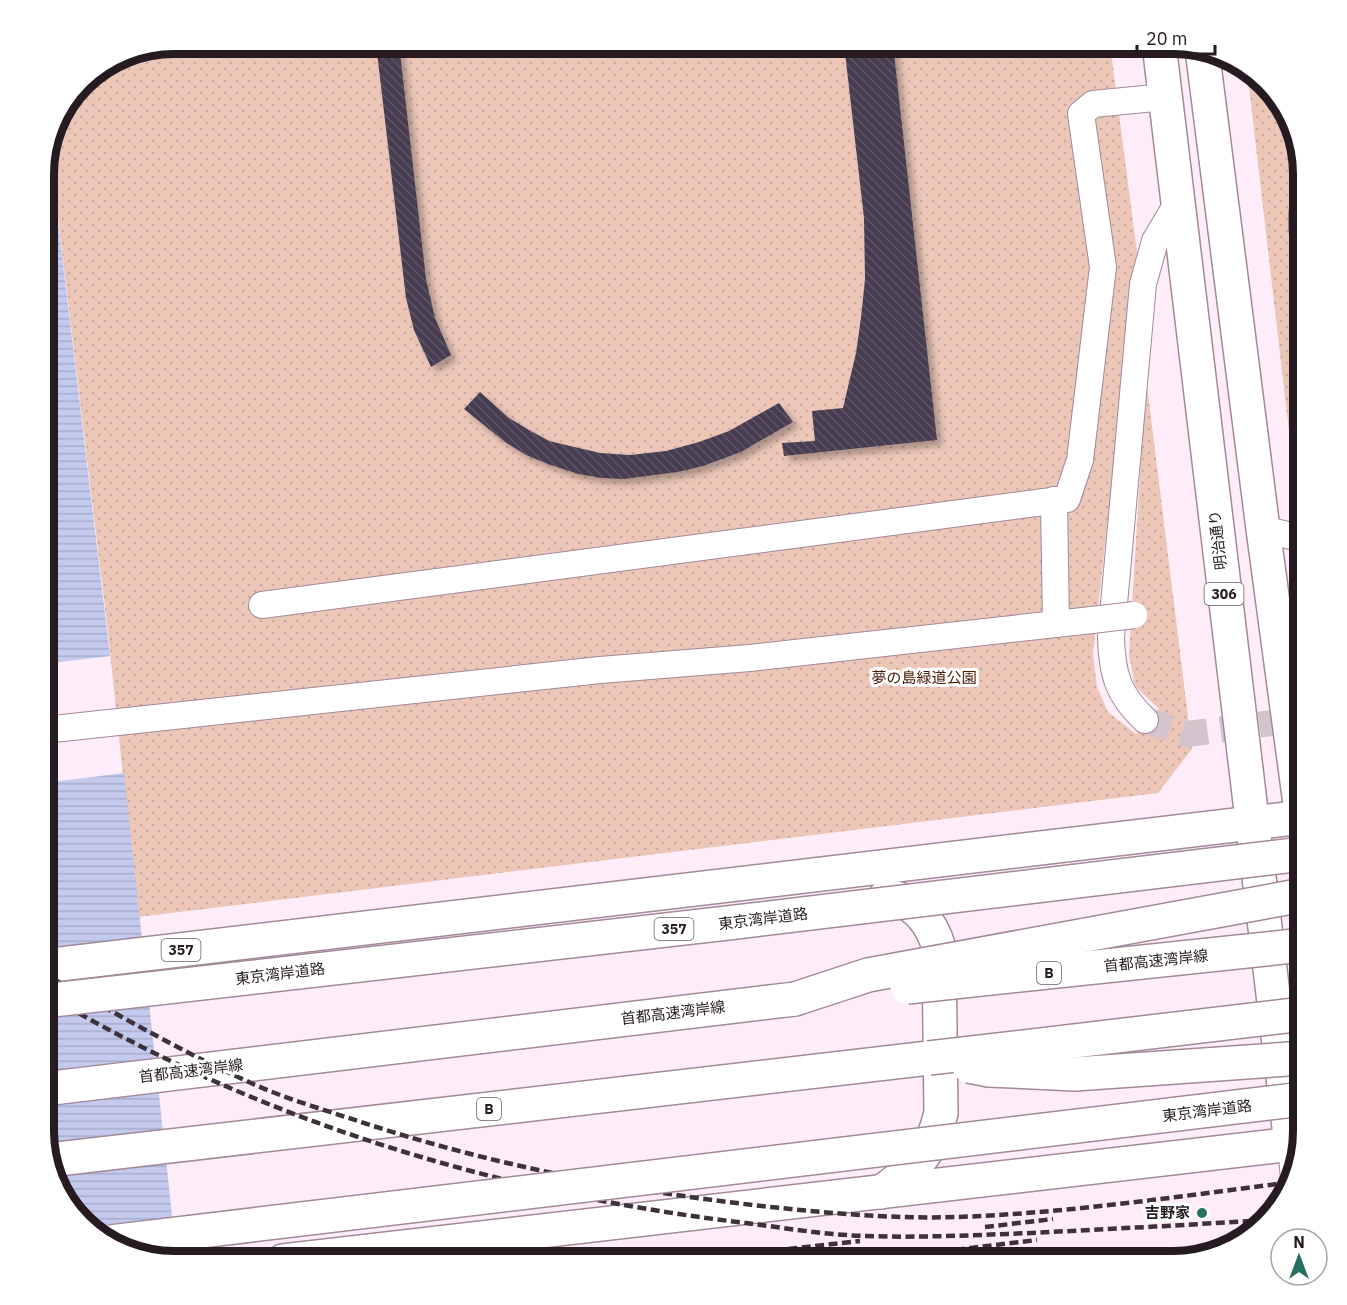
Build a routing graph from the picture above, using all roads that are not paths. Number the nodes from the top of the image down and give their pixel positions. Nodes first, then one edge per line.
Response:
1 (1160, 54) edge
2 (1203, 58) edge
3 (1166, 97) junction
4 (1177, 204) junction
5 (1054, 500) junction
6 (1263, 529) junction
7 (1293, 536) edge
8 (262, 605) dead end
9 (1134, 615) dead end
10 (1056, 624) junction
11 (1145, 720) tunnel mouth
12 (54, 729) edge
13 (1293, 747) edge
14 (1293, 821) edge
15 (1252, 823) junction
16 (1293, 855) edge
17 (694, 889) junction
18 (1293, 897) edge
19 (1293, 946) edge
20 (54, 965) edge
21 (795, 999) junction
22 (54, 1000) edge
23 (1293, 1015) edge
24 (929, 1058) junction
25 (1293, 1059) edge
26 (54, 1088) edge
27 (1293, 1100) edge
28 (1293, 1121) edge
29 (1292, 1143) edge
30 (57, 1159) edge
31 (881, 1192) junction
32 (125, 1240) edge
33 (377, 1251) edge

1 - 3 main road, 明治通り / 306
2 - 6 main road
3 - 4 main road, 明治通り / 306
3 - 5 street
4 - 11 street
4 - 15 main road, 明治通り / 306
5 - 8 street
5 - 10 street
6 - 7 street
6 - 13 main road
9 - 10 street, bridge
10 - 12 street
14 - 15 main road, 357
15 - 17 main road, 357
15 - 28 main road, 明治通り / 306
16 - 22 main road, 東京湾岸道路 / 357, bridge
17 - 20 main road, 357
17 - 31 main road
18 - 21 main road, bridge
19 - 21 main road, 首都高速湾岸線 / B, bridge
21 - 26 main road, 首都高速湾岸線 / B
23 - 24 main road, B, bridge
24 - 25 main road, bridge
24 - 30 main road, B
27 - 32 main road, 東京湾岸道路, bridge
29 - 31 main road
31 - 33 main road

